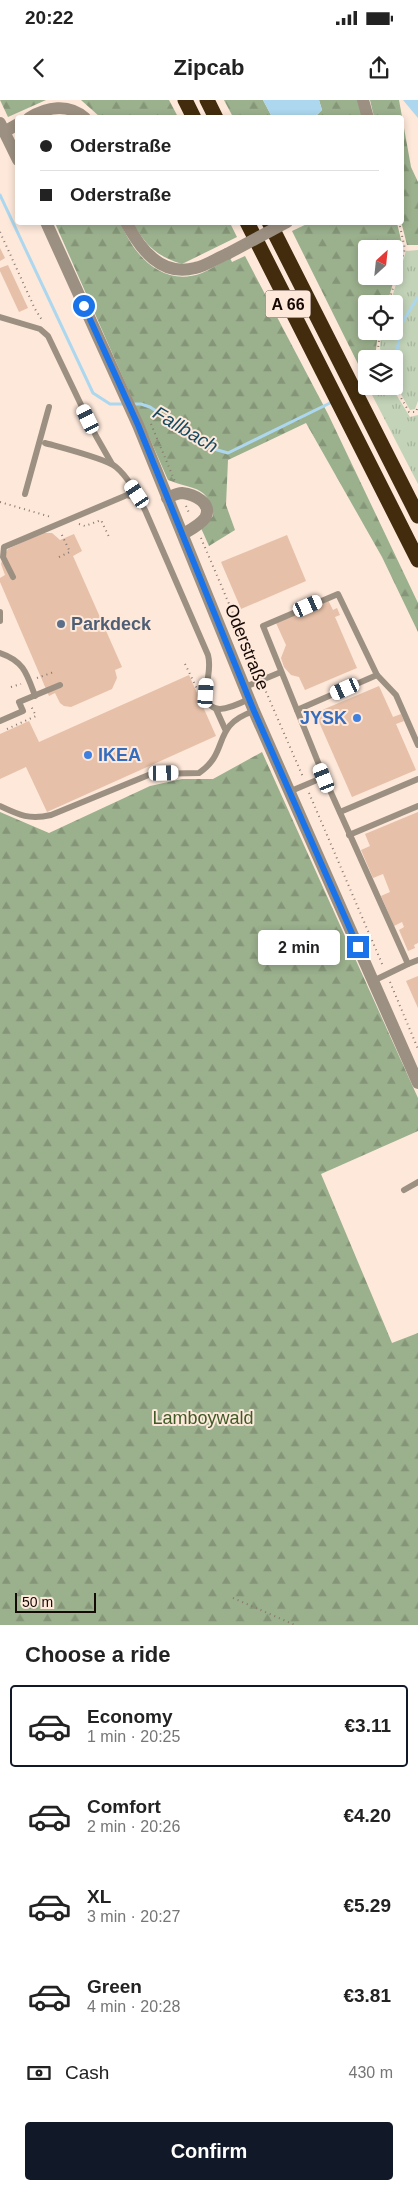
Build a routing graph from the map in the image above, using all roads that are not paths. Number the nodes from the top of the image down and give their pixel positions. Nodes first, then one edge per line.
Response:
1 (185, 100) edge
2 (207, 100) edge
3 (364, 100) edge
4 (34, 115) edge
5 (80, 115) edge
6 (192, 115) edge
7 (214, 115) edge
8 (367, 115) edge
9 (15, 126) edge
10 (3, 134) edge
11 (15, 155) edge
12 (47, 225) edge
13 (128, 225) edge
14 (248, 225) edge
15 (271, 225) edge
16 (281, 225) edge
17 (0, 317) edge
18 (49, 407) dead end
19 (45, 443) dead end
20 (112, 464) junction
21 (25, 494) dead end
22 (167, 498) junction
23 (145, 510) junction
24 (418, 516) edge
25 (183, 534) junction
26 (418, 560) edge
27 (13, 577) dead end
28 (0, 612) edge
29 (0, 621) edge
30 (0, 653) edge
31 (281, 672) junction
32 (377, 675) junction
33 (60, 685) dead end
34 (35, 696) junction
35 (250, 699) junction
36 (213, 707) junction
37 (297, 710) junction
38 (0, 721) edge
39 (226, 728) junction
40 (418, 745) edge
41 (324, 778) junction
42 (418, 779) edge
43 (291, 791) junction
44 (0, 806) edge
45 (418, 806) edge
46 (340, 812) junction
47 (350, 835) junction
48 (418, 960) edge
49 (408, 964) junction
50 (373, 981) junction
51 (418, 1083) edge
52 (418, 1182) edge
53 (404, 1190) dead end

1 - 6 highway
2 - 7 highway
3 - 8 street
4 - 5 street
9 - 10 street
10 - 11 street
12 - 22 street, Oderstraße
13 - 16 street, bridge
14 - 26 highway, A 66
15 - 24 highway, A 66
17 - 20 lane
18 - 21 lane
19 - 20 lane
20 - 23 lane
22 - 25 street, Oderstraße
22 - 25 street
23 - 27 lane
23 - 36 lane
25 - 35 street, Oderstraße
28 - 29 lane
30 - 34 lane
31 - 32 lane
31 - 35 lane
31 - 37 lane
32 - 37 lane
32 - 40 lane
33 - 34 lane
34 - 38 lane
35 - 36 lane
35 - 39 lane
35 - 43 street, Oderstraße
36 - 39 lane
37 - 41 lane
39 - 44 lane
41 - 43 lane
41 - 46 lane
42 - 46 lane
43 - 50 street, Oderstraße
45 - 47 lane
46 - 47 lane
47 - 49 lane
48 - 49 lane
49 - 50 lane
50 - 51 street, Oderstraße
52 - 53 lane

